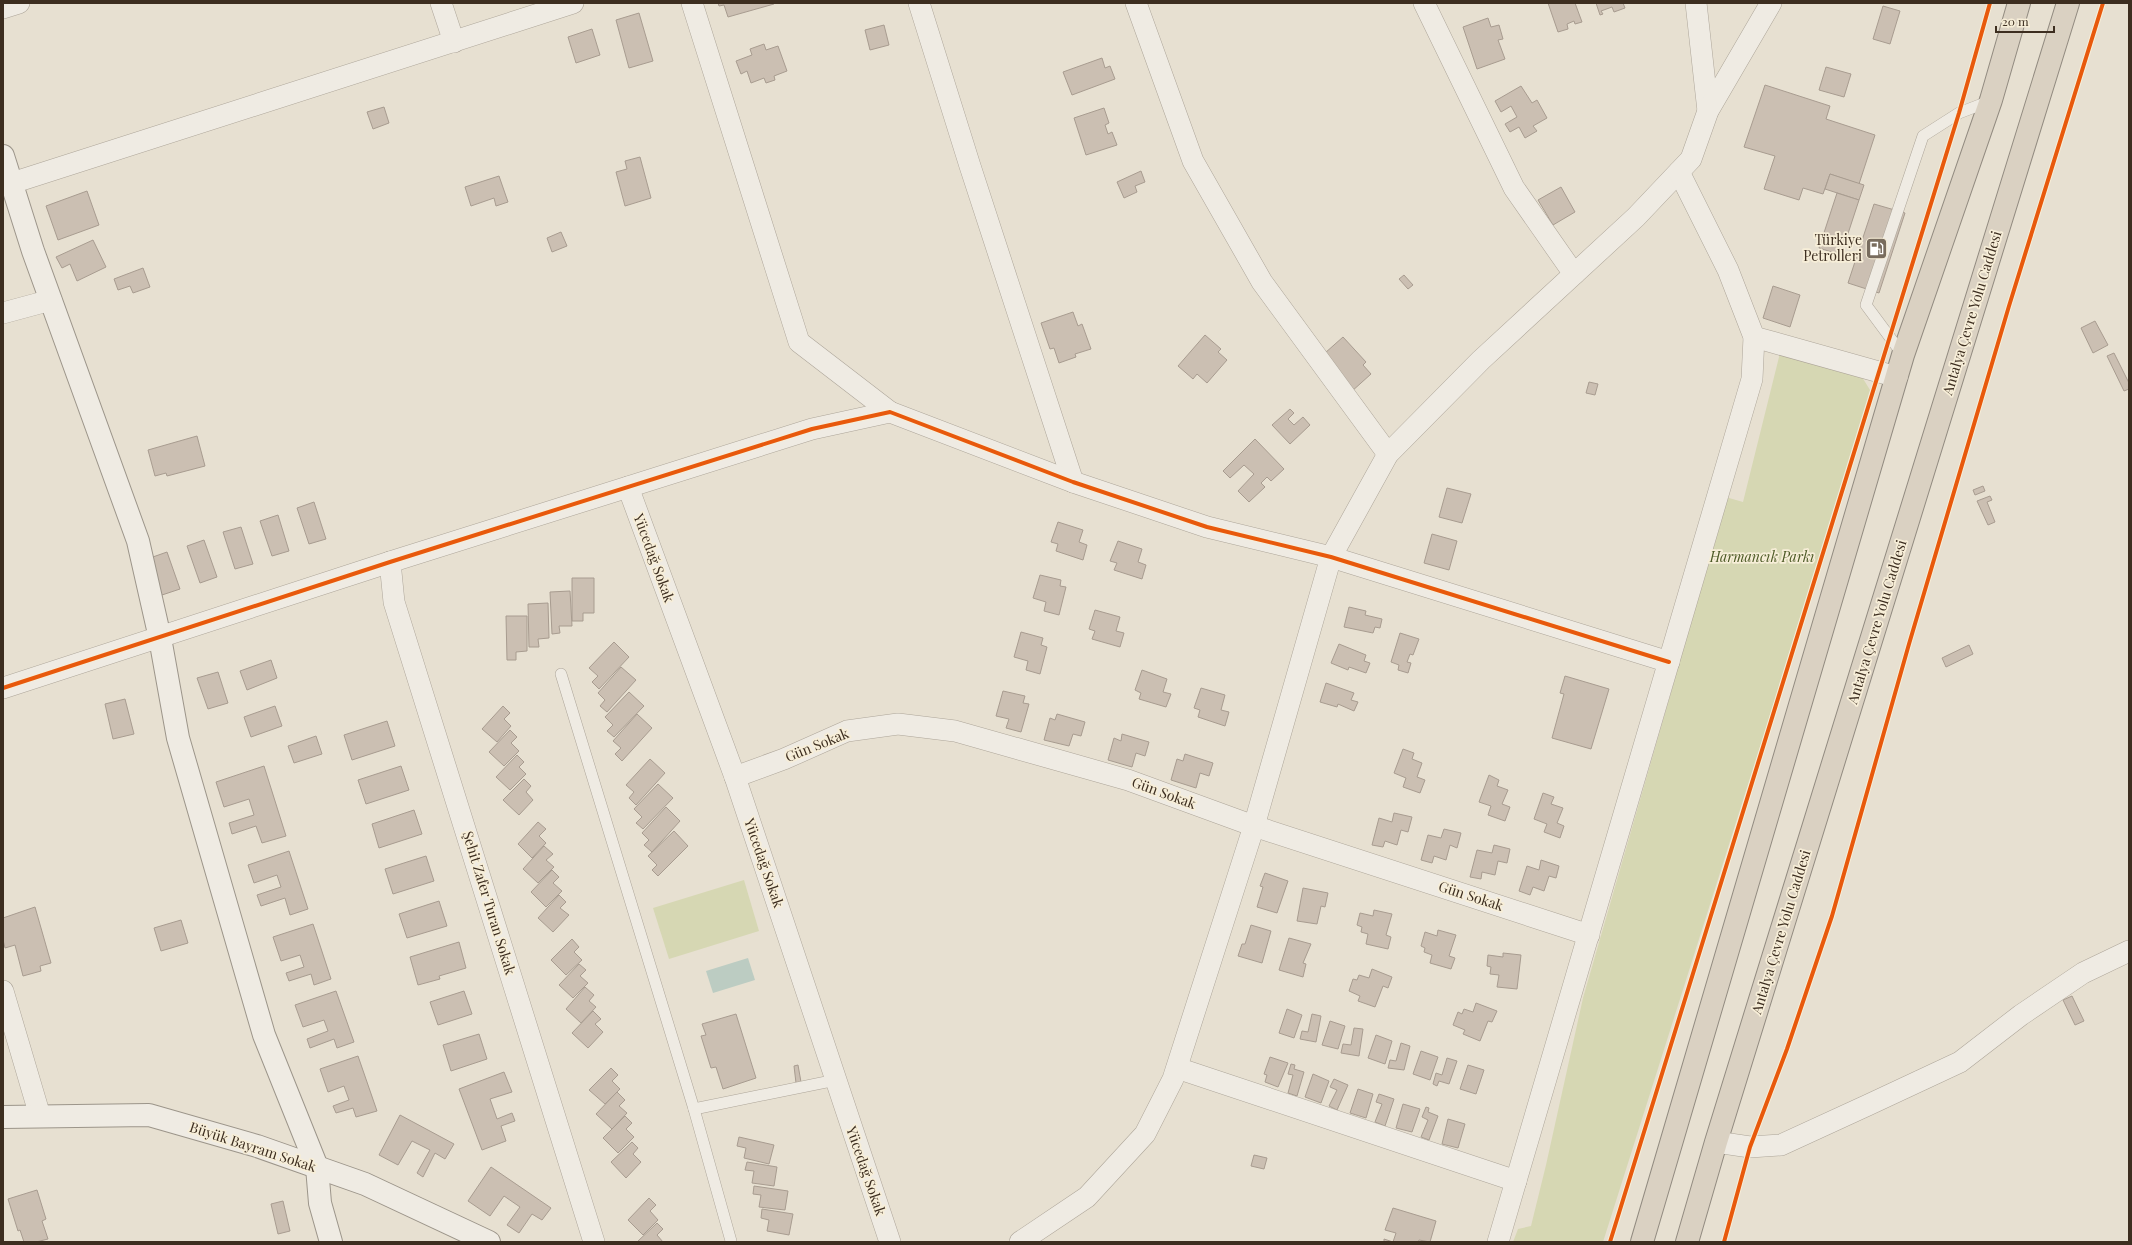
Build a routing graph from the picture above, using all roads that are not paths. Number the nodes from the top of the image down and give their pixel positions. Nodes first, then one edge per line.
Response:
1 (19, 3) edge
2 (441, 3) edge
3 (573, 3) edge
4 (692, 3) edge
5 (919, 3) edge
6 (1136, 3) edge
7 (1424, 3) edge
8 (1696, 3) edge
9 (1771, 3) edge
10 (2019, 3) edge
11 (2068, 3) edge
12 (3, 8) edge
13 (454, 42) junction
14 (1991, 100) junction
15 (1708, 111) junction
16 (3, 156) edge
17 (1679, 172) junction
18 (12, 183) junction
19 (1574, 274) junction
20 (51, 300) junction
21 (3, 313) edge
22 (1754, 337) junction
23 (1903, 356) junction
24 (1897, 377) junction
25 (890, 412) junction
26 (1388, 454) junction
27 (1073, 482) junction
28 (628, 487) junction
29 (1331, 557) junction
30 (390, 562) junction
31 (160, 638) junction
32 (1669, 662) junction
33 (561, 674) dead end
34 (3, 688) edge
35 (735, 777) junction
36 (1254, 826) junction
37 (1589, 934) junction
38 (2129, 951) edge
39 (3, 991) edge
40 (1177, 1068) junction
41 (836, 1080) junction
42 (694, 1109) junction
43 (40, 1116) junction
44 (3, 1117) edge
45 (1716, 1142) junction
46 (317, 1167) junction
47 (1516, 1181) junction
48 (731, 1241) dead end
49 (331, 1242) edge
50 (489, 1242) edge
51 (594, 1242) edge
52 (890, 1242) edge
53 (1020, 1242) edge
54 (1498, 1242) edge
55 (1642, 1242) edge
56 (1688, 1242) edge

1 - 12 street
2 - 13 street
3 - 13 street
4 - 25 street
5 - 27 street
6 - 26 street
7 - 19 street
8 - 15 street
9 - 15 street
10 - 14 highway
11 - 45 highway, Antalya Çevre Yolu Caddesi
13 - 18 street
14 - 23 highway
14 - 23 lane
15 - 17 street
16 - 18 street
17 - 19 street
17 - 22 street
18 - 20 street
19 - 26 street
20 - 21 street
20 - 31 street
22 - 24 street
22 - 32 street
23 - 24 highway
24 - 55 highway
25 - 27 street
25 - 28 street
26 - 29 street
27 - 29 street
28 - 30 street
28 - 35 street, Yücedağ Sokak
29 - 32 street
29 - 36 street
30 - 31 street
30 - 51 street, Şehit Zafer Turan Sokak
31 - 34 street
31 - 46 street
32 - 37 street
33 - 42 lane
35 - 36 street, Gün Sokak
35 - 41 street, Yücedağ Sokak
36 - 37 street, Gün Sokak
36 - 40 street
37 - 47 street
38 - 45 street
39 - 43 street
40 - 47 street
40 - 53 street
41 - 42 lane
41 - 52 street, Yücedağ Sokak
42 - 48 lane
43 - 44 street, Büyük Bayram Sokak
43 - 46 street, Büyük Bayram Sokak
45 - 56 highway, Antalya Çevre Yolu Caddesi
46 - 49 street
46 - 50 street, Büyük Bayram Sokak
47 - 54 street

